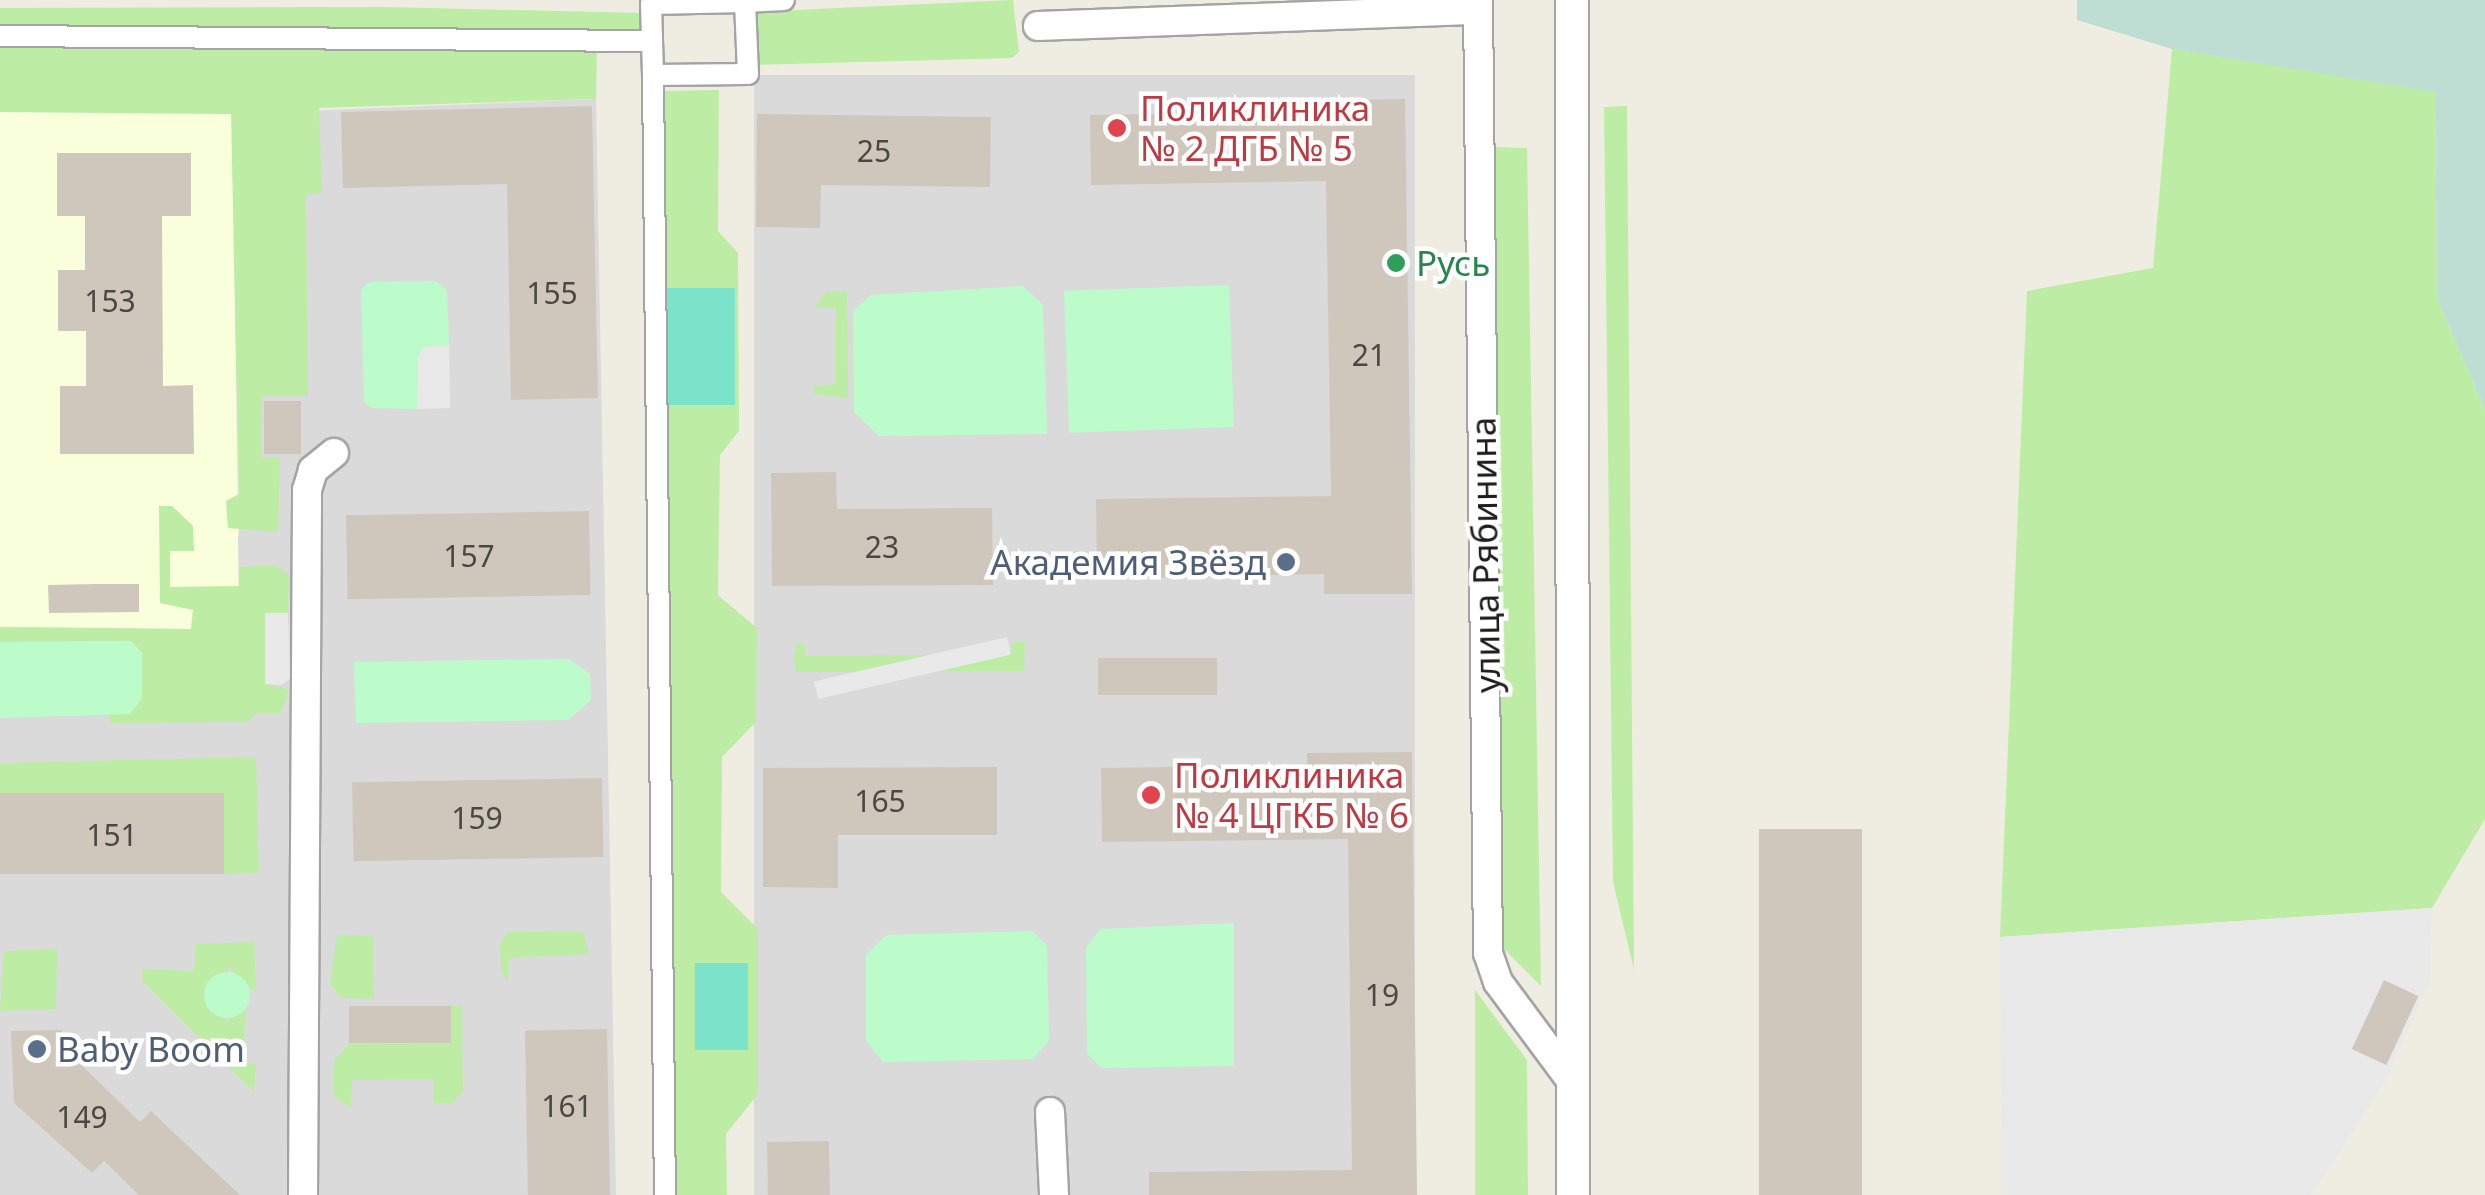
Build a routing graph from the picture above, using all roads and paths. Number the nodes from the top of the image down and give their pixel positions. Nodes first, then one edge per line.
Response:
1 (784, 0) edge
2 (1572, 0) edge
3 (652, 2) edge
4 (746, 2) edge
5 (1478, 5) edge
6 (1038, 26) dead end
7 (0, 36) edge
8 (652, 41) junction
9 (653, 75) junction
10 (334, 454) dead end
11 (1573, 1082) junction
12 (1050, 1112) dead end
13 (304, 1195) edge
14 (665, 1195) edge
15 (1054, 1195) edge
16 (1573, 1195) edge

1 - 4 street
2 - 11 street
3 - 4 street
3 - 8 street
4 - 9 street
5 - 6 street
5 - 11 street, улица Рябинина
7 - 8 street
8 - 9 street
9 - 14 street
10 - 13 street
11 - 16 street
12 - 15 street

